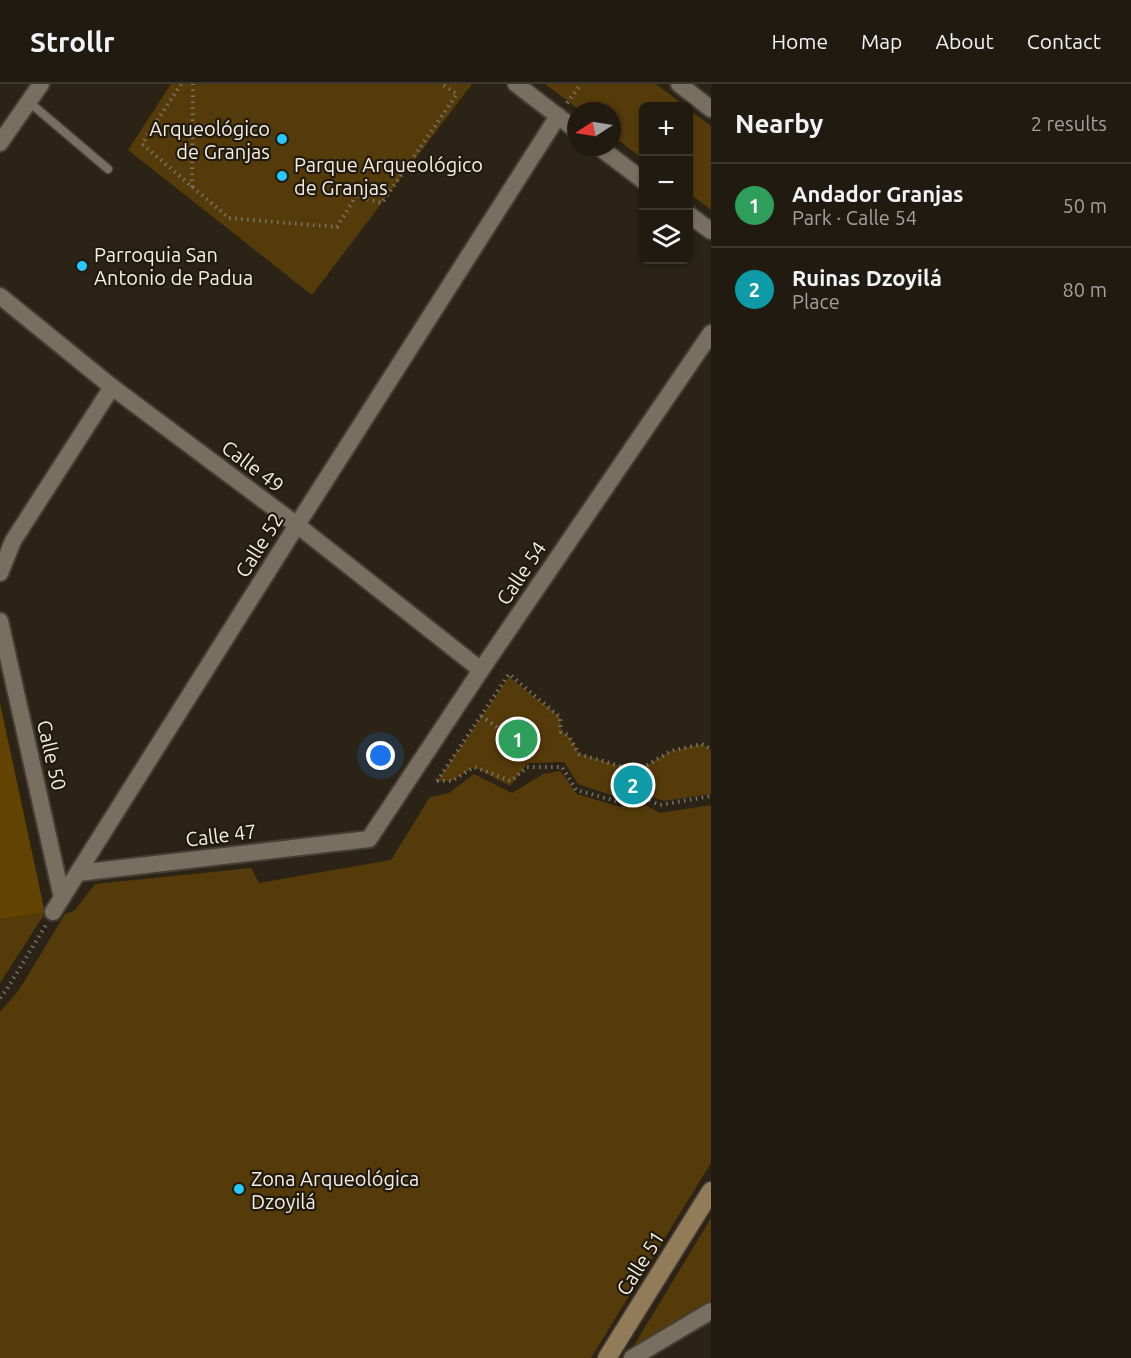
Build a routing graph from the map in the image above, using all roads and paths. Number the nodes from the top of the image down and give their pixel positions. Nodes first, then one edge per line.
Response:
1 (41, 84) edge
2 (181, 84) edge
3 (193, 84) edge
4 (442, 84) edge
5 (516, 84) edge
6 (679, 84) edge
7 (29, 102) junction
8 (711, 109) edge
9 (558, 116) junction
10 (567, 123) edge
11 (0, 143) edge
12 (611, 156) edge
13 (108, 169) dead end
14 (639, 177) edge
15 (192, 187) junction
16 (693, 218) edge
17 (711, 231) edge
18 (0, 296) edge
19 (711, 333) edge
20 (112, 387) junction
21 (297, 525) junction
22 (6, 536) edge
23 (0, 573) edge
24 (0, 621) edge
25 (481, 670) junction
26 (481, 716) junction
27 (505, 733) dead end
28 (711, 749) edge
29 (711, 796) edge
30 (369, 839) joint
31 (78, 873) junction
32 (58, 905) junction
33 (0, 998) edge
34 (711, 1191) edge
35 (711, 1311) edge
36 (607, 1358) edge
37 (632, 1358) edge

1 - 7 street
2 - 15 path
3 - 15 path
4 - 15 path
5 - 9 street
6 - 8 street
7 - 11 street
7 - 13 lane
9 - 10 street
9 - 21 street, Calle 52
12 - 14 street
16 - 17 street
18 - 20 street, Calle 49
19 - 25 street, Calle 54
20 - 21 street, Calle 49
20 - 22 street
21 - 25 street, Calle 49
21 - 31 street, Calle 52
22 - 23 street
24 - 32 street, Calle 50
25 - 30 street, Calle 54
26 - 27 path
26 - 28 path
26 - 29 path
30 - 31 street, Calle 47
31 - 32 street, Calle 52
32 - 33 path
34 - 36 street, Calle 51
35 - 37 street

